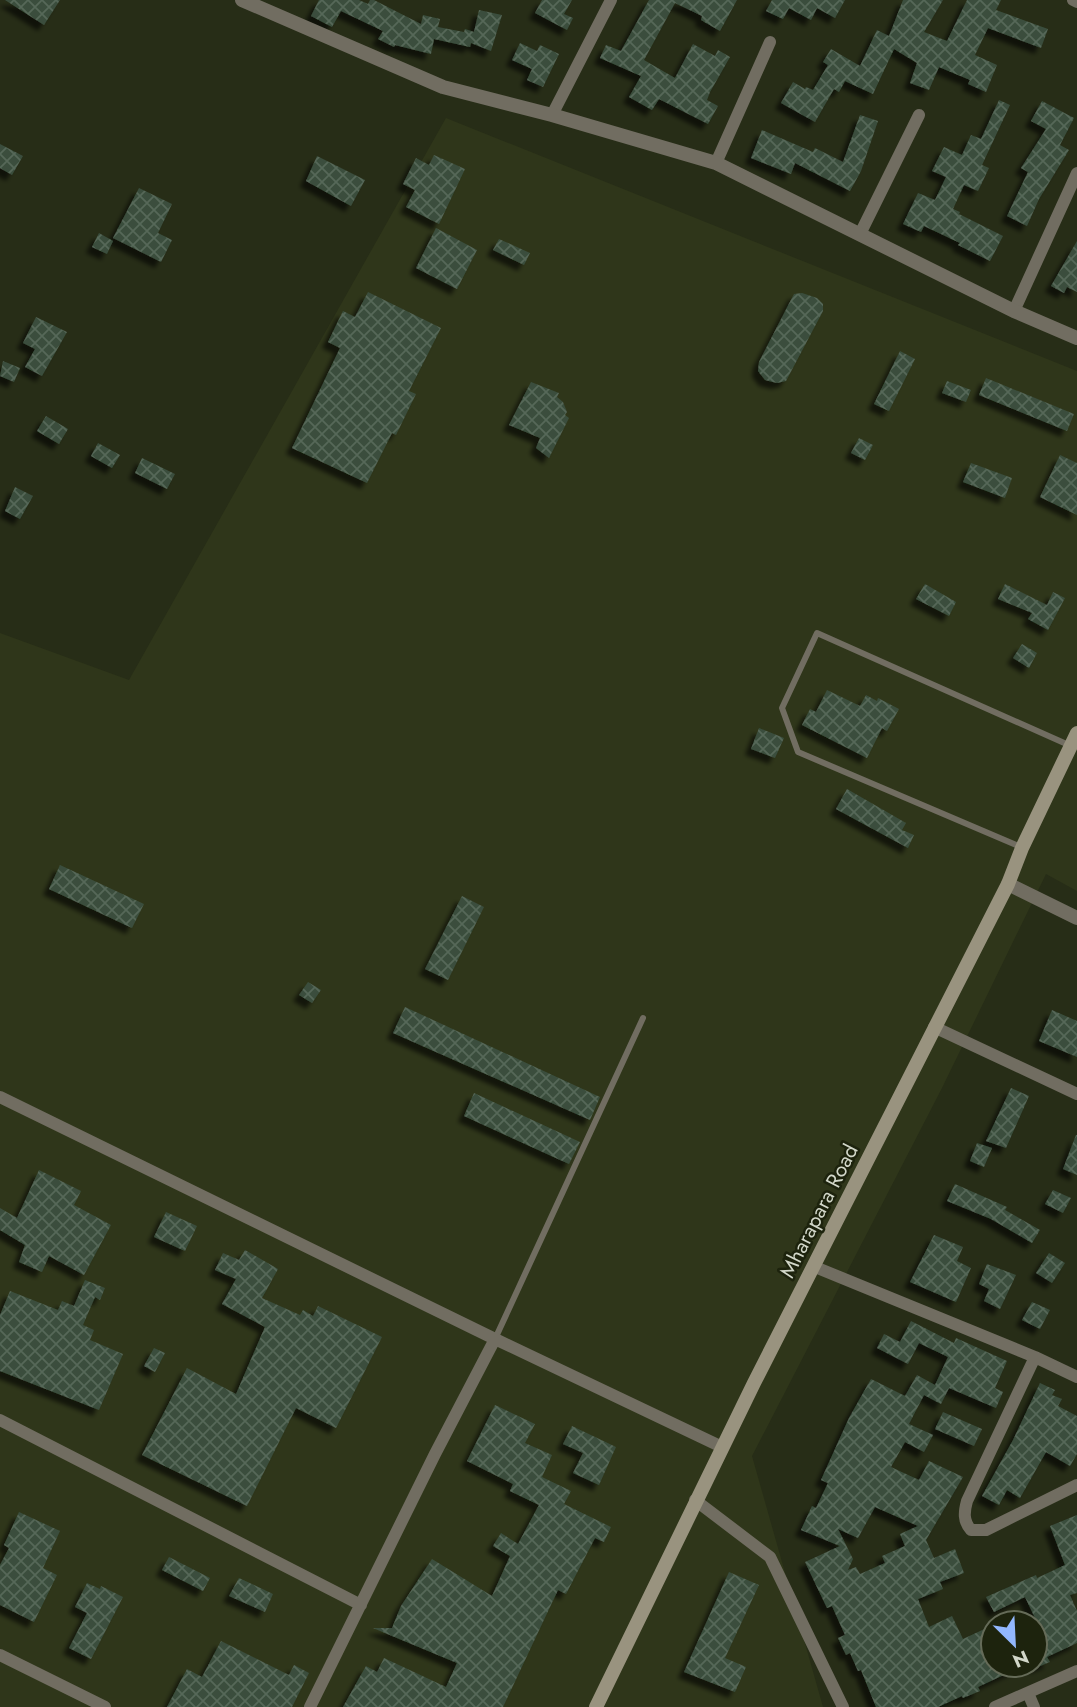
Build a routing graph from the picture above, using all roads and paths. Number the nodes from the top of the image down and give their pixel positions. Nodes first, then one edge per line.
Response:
1 (242, 0) edge
2 (611, 0) edge
3 (770, 42) dead end
4 (552, 114) junction
5 (919, 115) dead end
6 (716, 163) junction
7 (1077, 173) edge
8 (860, 234) junction
9 (1014, 311) junction
10 (1077, 338) edge
11 (1074, 739) edge
12 (1022, 848) junction
13 (1008, 884) junction
14 (1077, 918) edge
15 (643, 1018) dead end
16 (934, 1027) junction
17 (1077, 1094) edge
18 (0, 1097) edge
19 (815, 1267) junction
20 (495, 1339) junction
21 (1035, 1357) junction
22 (1077, 1377) edge
23 (0, 1420) edge
24 (722, 1447) junction
25 (1077, 1485) edge
26 (695, 1500) junction
27 (361, 1605) junction
28 (0, 1654) edge
29 (1077, 1671) edge
30 (1028, 1693) junction
31 (105, 1707) edge
32 (310, 1707) edge
33 (596, 1707) edge
34 (843, 1707) edge
35 (995, 1707) edge
36 (1034, 1707) edge

1 - 4 street
2 - 4 street
3 - 6 street
4 - 6 street
5 - 8 street
6 - 8 street
7 - 9 street
8 - 9 street
9 - 10 street
11 - 12 main road, Mharapara Road
11 - 12 lane
12 - 13 main road, Mharapara Road
13 - 14 street
13 - 16 main road, Mharapara Road
15 - 20 lane
16 - 17 street
16 - 19 main road, Mharapara Road
18 - 20 street
19 - 21 street
19 - 24 main road, Mharapara Road
20 - 24 street
20 - 27 street
21 - 22 street
21 - 25 street
23 - 27 street
24 - 26 main road, Mharapara Road
26 - 33 main road, Mharapara Road
26 - 34 street
27 - 32 street
28 - 31 street
29 - 30 street
30 - 35 street
30 - 36 street

